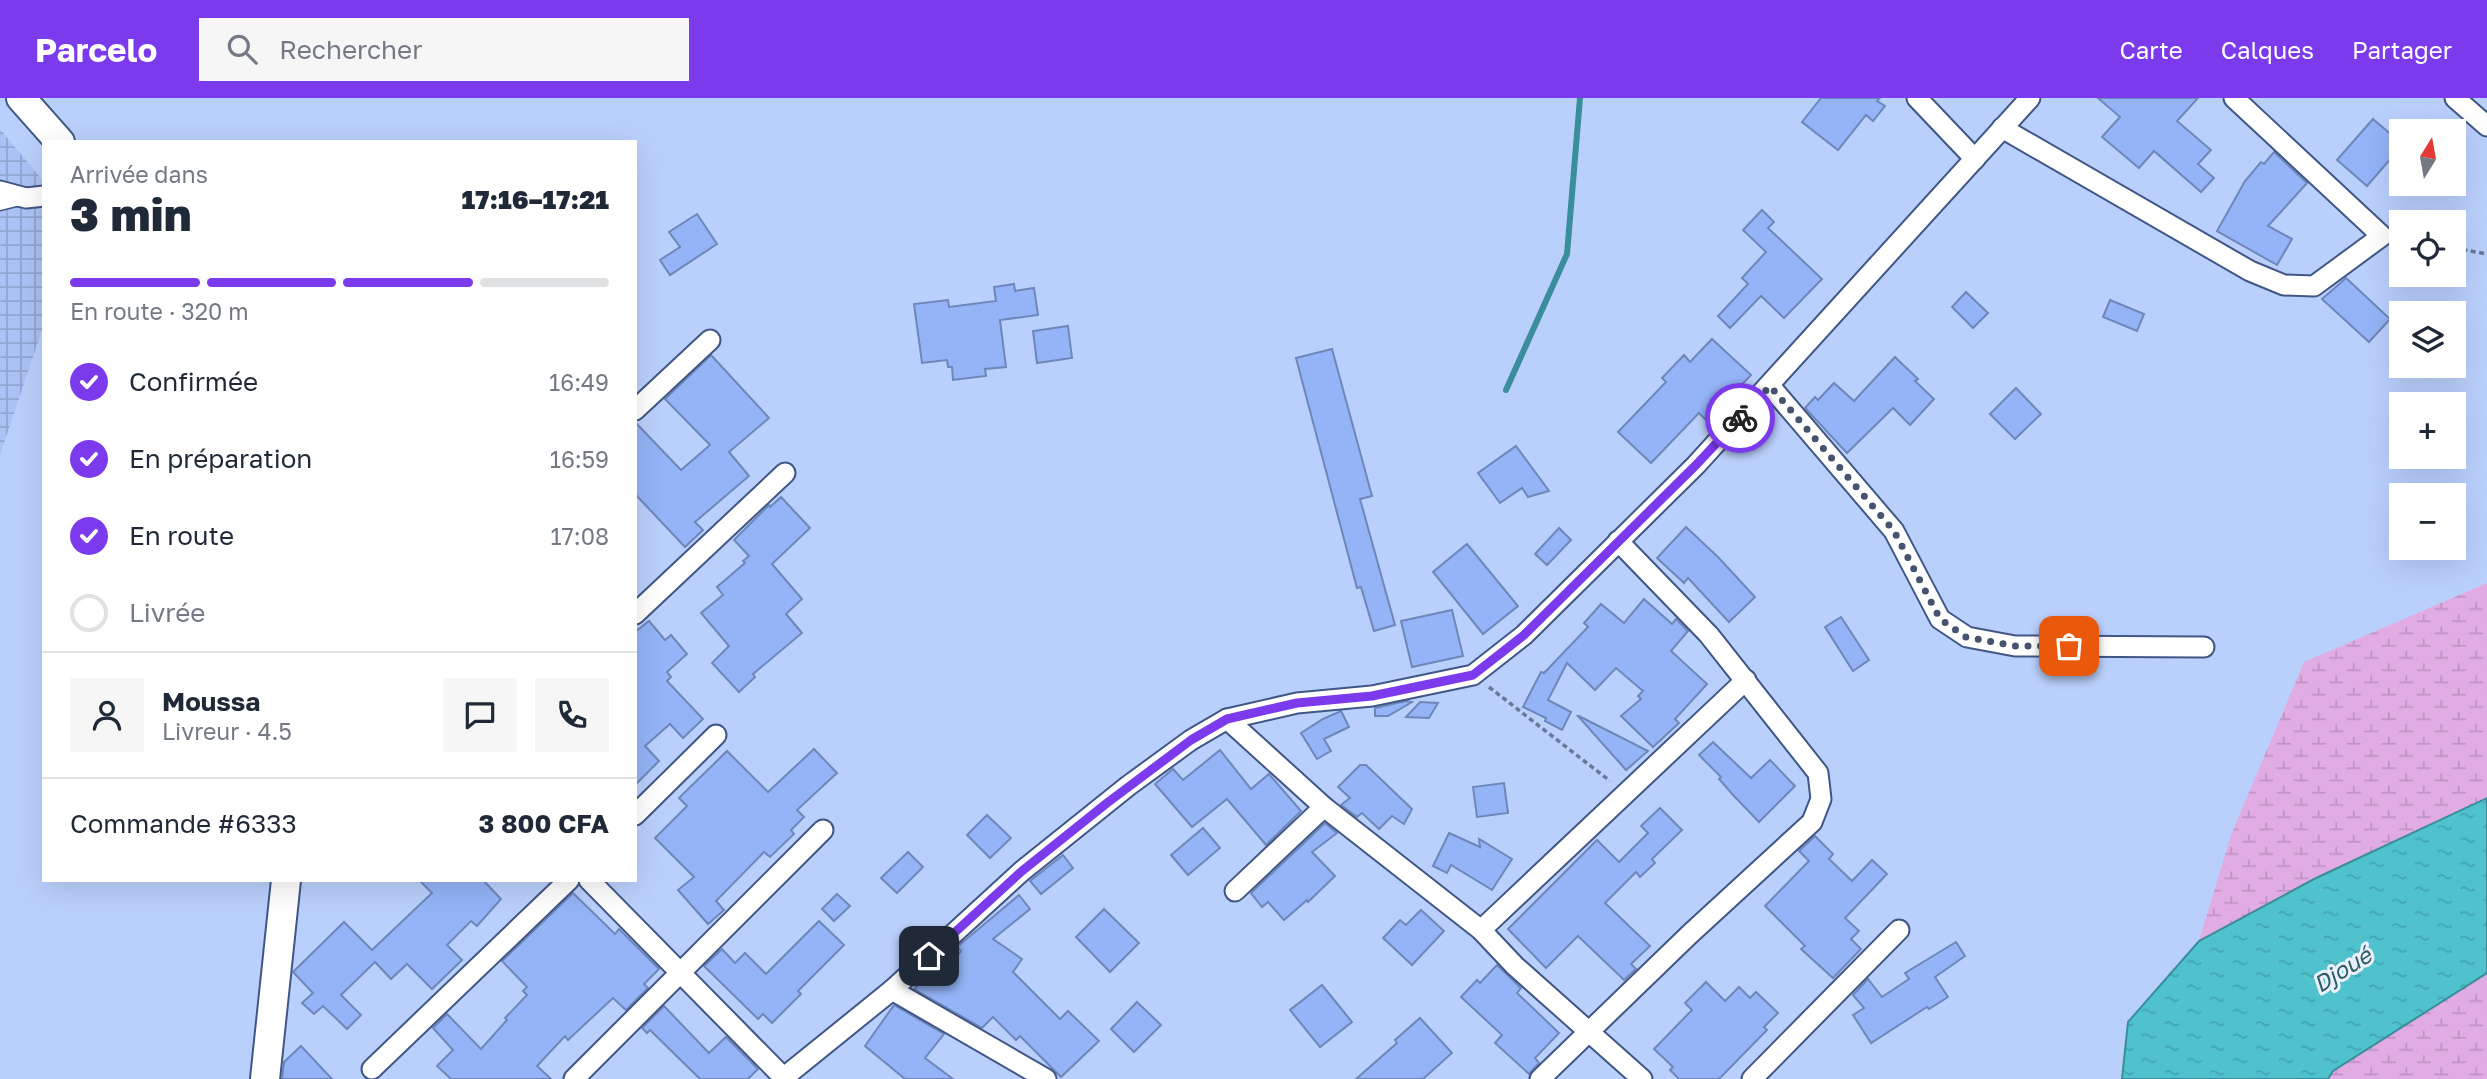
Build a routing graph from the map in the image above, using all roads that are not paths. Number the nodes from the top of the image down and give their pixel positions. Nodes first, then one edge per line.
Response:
1 (21, 98) edge
2 (1917, 98) edge
3 (2030, 98) edge
4 (2234, 98) edge
5 (2455, 98) edge
6 (2484, 117) edge
7 (2002, 128) junction
8 (58, 140) edge
9 (1975, 159) junction
10 (0, 191) edge
11 (35, 197) edge
12 (0, 205) edge
13 (710, 340) dead end
14 (1770, 386) junction
15 (637, 408) edge
16 (785, 473) dead end
17 (1618, 541) junction
18 (637, 612) edge
19 (2204, 647) dead end
20 (1746, 680) junction
21 (1227, 719) junction
22 (716, 735) dead end
23 (1324, 807) junction
24 (637, 813) edge
25 (823, 830) dead end
26 (286, 882) edge
27 (567, 882) edge
28 (591, 882) edge
29 (1235, 891) dead end
30 (1481, 930) junction
31 (1899, 930) dead end
32 (681, 972) junction
33 (892, 989) junction
34 (1588, 1033) junction
35 (1022, 1065) junction
36 (372, 1069) dead end
37 (783, 1078) edge
38 (265, 1079) edge
39 (574, 1079) edge
40 (1007, 1079) edge
41 (1046, 1079) edge
42 (1540, 1079) edge
43 (1642, 1079) edge
44 (1752, 1079) edge

1 - 8 street
2 - 9 street
3 - 7 street
4 - 7 street
5 - 6 street
7 - 9 street
9 - 14 street
10 - 11 street
11 - 12 lane
13 - 15 street
14 - 17 street
14 - 19 street
16 - 18 street
17 - 20 street
17 - 21 street
20 - 30 street
20 - 34 street
21 - 23 street
21 - 33 street
22 - 24 street
23 - 29 street
23 - 30 street
25 - 32 street
26 - 38 street
27 - 36 street
28 - 32 street
30 - 34 street
31 - 44 street
32 - 37 street
32 - 39 street
33 - 35 street
33 - 37 street
34 - 42 street
34 - 43 street
35 - 40 street
35 - 41 street

